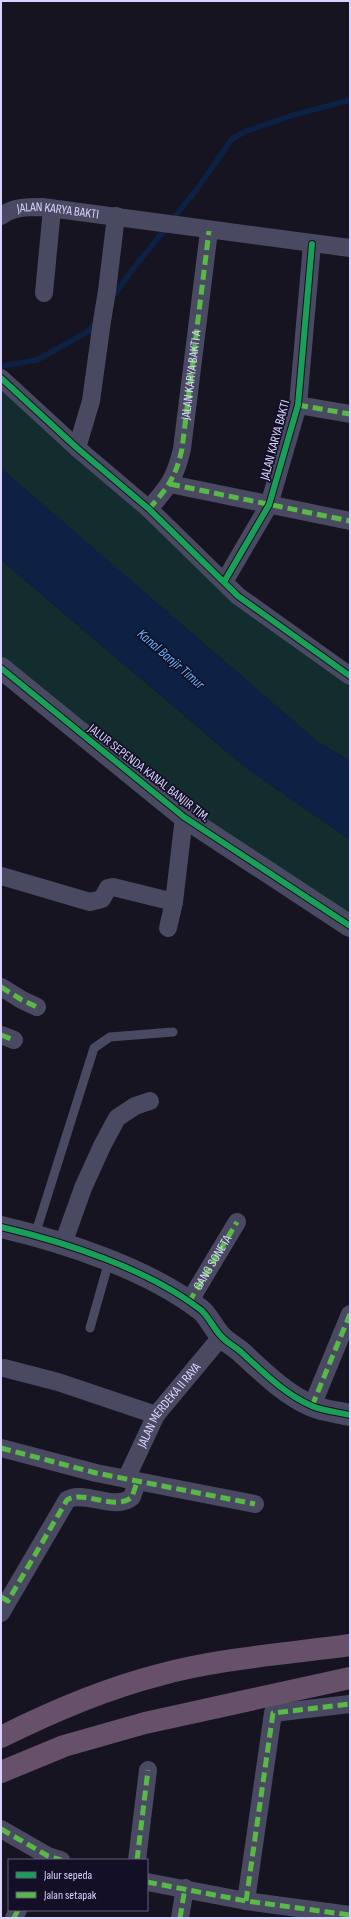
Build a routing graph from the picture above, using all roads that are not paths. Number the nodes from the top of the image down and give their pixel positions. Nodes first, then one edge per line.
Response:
1 (52, 209) junction
2 (1, 216) edge
3 (116, 216) junction
4 (209, 230) junction
5 (312, 244) junction
6 (350, 248) edge
7 (44, 293) dead end
8 (4, 386) edge
9 (298, 405) junction
10 (350, 414) edge
11 (77, 448) junction
12 (170, 484) junction
13 (269, 504) junction
14 (149, 509) junction
15 (350, 521) edge
16 (224, 582) junction
17 (1, 668) edge
18 (350, 676) edge
19 (184, 818) junction
20 (1, 876) edge
21 (174, 902) junction
22 (350, 926) edge
23 (168, 928) dead end
24 (1, 987) edge
25 (37, 1007) dead end
26 (172, 1032) dead end
27 (150, 1101) dead end
28 (237, 1222) dead end
29 (1, 1227) edge
30 (35, 1235) junction
31 (63, 1244) junction
32 (109, 1261) junction
33 (189, 1302) junction
34 (350, 1314) edge
35 (90, 1328) dead end
36 (221, 1337) junction
37 (4, 1368) dead end
38 (312, 1406) junction
39 (156, 1415) junction
40 (350, 1415) edge
41 (1, 1448) edge
42 (131, 1480) junction
43 (255, 1504) dead end
44 (3, 1604) edge
45 (350, 1645) edge
46 (350, 1678) edge
47 (350, 1704) edge
48 (1, 1737) edge
49 (148, 1770) dead end
50 (1, 1772) edge
51 (1, 1829) edge
52 (52, 1859) edge
53 (137, 1859) edge
54 (148, 1882) edge
55 (185, 1888) junction
56 (246, 1900) junction
57 (350, 1915) edge
58 (180, 1918) edge

1 - 2 street, JALAN KARYA BAKTI
1 - 3 street, JALAN KARYA BAKTI
1 - 7 street
3 - 4 street, JALAN KARYA BAKTI
3 - 11 street
4 - 5 street, JALAN KARYA BAKTI
4 - 12 street, JALAN KARYA BAKTI A
5 - 6 street
5 - 9 street, JALAN KARYA BAKTI
8 - 11 street
9 - 10 street
9 - 13 street, JALAN KARYA BAKTI
11 - 14 street
12 - 13 street
12 - 14 street, JALAN KARYA BAKTI A
13 - 15 street
13 - 16 street, JALAN KARYA BAKTI
14 - 16 street
16 - 18 street
17 - 19 street, JALUR SEPENDA KANAL BANJIR TIM.
19 - 21 street
19 - 22 street, JALUR SEPENDA KANAL BANJIR TIM.
20 - 21 street
21 - 23 street
24 - 25 street
26 - 30 lane
27 - 31 street
28 - 33 street, GANG SONETA
29 - 30 street
30 - 31 street
31 - 32 street
32 - 33 street
32 - 35 lane
33 - 36 street
34 - 38 street
36 - 38 street
36 - 39 street, JALAN MERDEKA II RAYA
37 - 39 street
38 - 40 street
39 - 42 street, JALAN MERDEKA II RAYA
41 - 42 street
42 - 43 street
42 - 44 street, JALAN MERDEKA II RAYA
45 - 48 highway
46 - 50 highway
47 - 56 street
49 - 53 street
51 - 52 street
54 - 55 street
55 - 56 street
55 - 58 street
56 - 57 street

